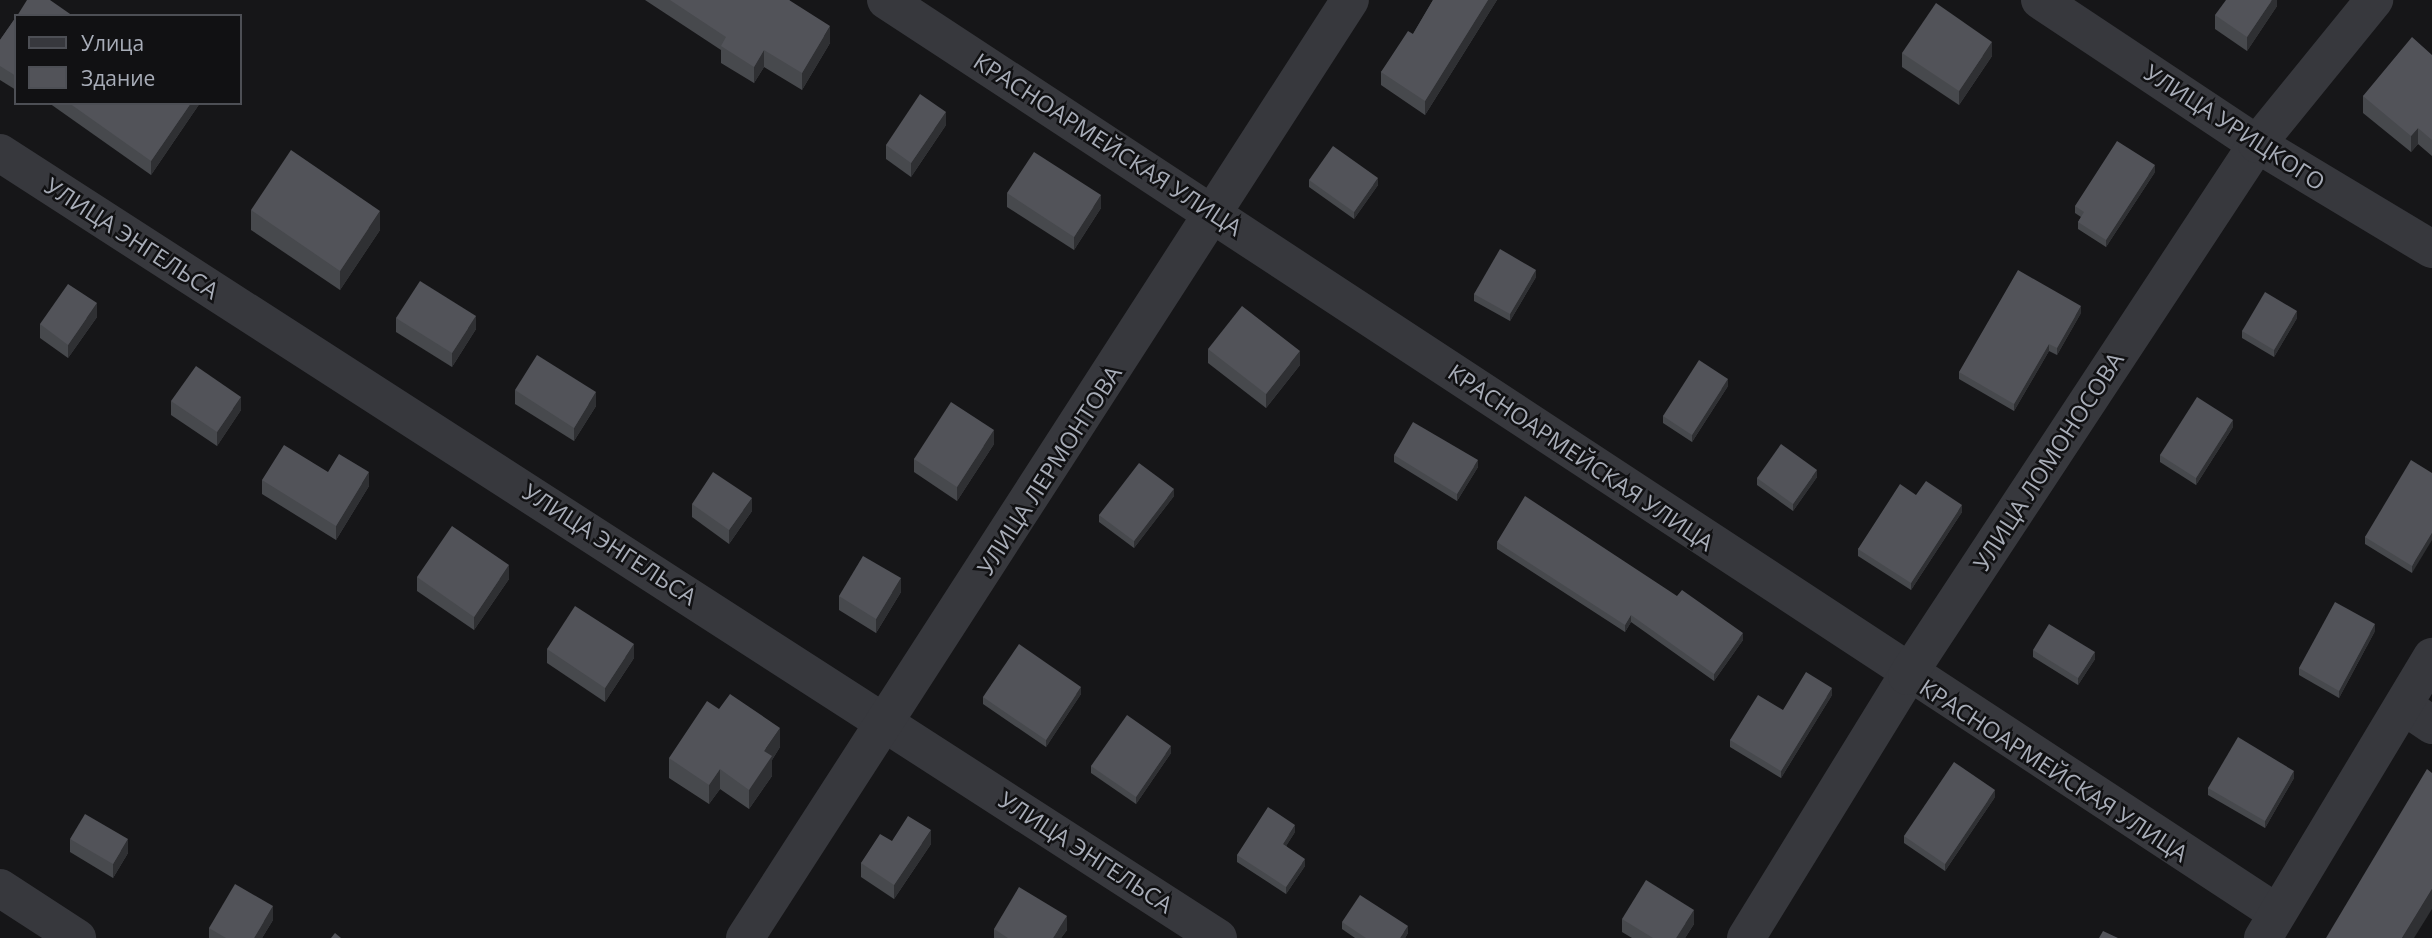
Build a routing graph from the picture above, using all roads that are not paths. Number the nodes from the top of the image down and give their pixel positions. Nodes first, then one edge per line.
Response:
1 (886, 0) edge
2 (1350, 0) edge
3 (2040, 0) edge
4 (2374, 0) edge
5 (2257, 144) junction
6 (0, 153) edge
7 (1216, 213) junction
8 (2432, 249) edge
9 (2432, 657) edge
10 (1907, 676) junction
11 (2418, 715) edge
12 (886, 722) junction
13 (0, 888) edge
14 (2270, 926) edge
15 (77, 938) edge
16 (745, 938) edge
17 (1218, 938) edge
18 (1746, 938) edge

1 - 7 street, КРАСНОАРМЕЙСКАЯ УЛИЦА
2 - 7 street, УЛИЦА ЛЕРМОНТОВА
3 - 5 street, УЛИЦА УРИЦКОГО
4 - 5 street, УЛИЦА ЛОМОНОСОВА
5 - 8 street, УЛИЦА УРИЦКОГО
5 - 10 street, УЛИЦА ЛОМОНОСОВА
6 - 12 street, УЛИЦА ЭНГЕЛЬСА
7 - 10 street, КРАСНОАРМЕЙСКАЯ УЛИЦА
7 - 12 street, УЛИЦА ЛЕРМОНТОВА
9 - 11 street
10 - 14 street, КРАСНОАРМЕЙСКАЯ УЛИЦА
10 - 18 street, УЛИЦА ЛОМОНОСОВА
11 - 14 street
12 - 16 street, УЛИЦА ЛЕРМОНТОВА
12 - 17 street, УЛИЦА ЭНГЕЛЬСА
13 - 15 street

